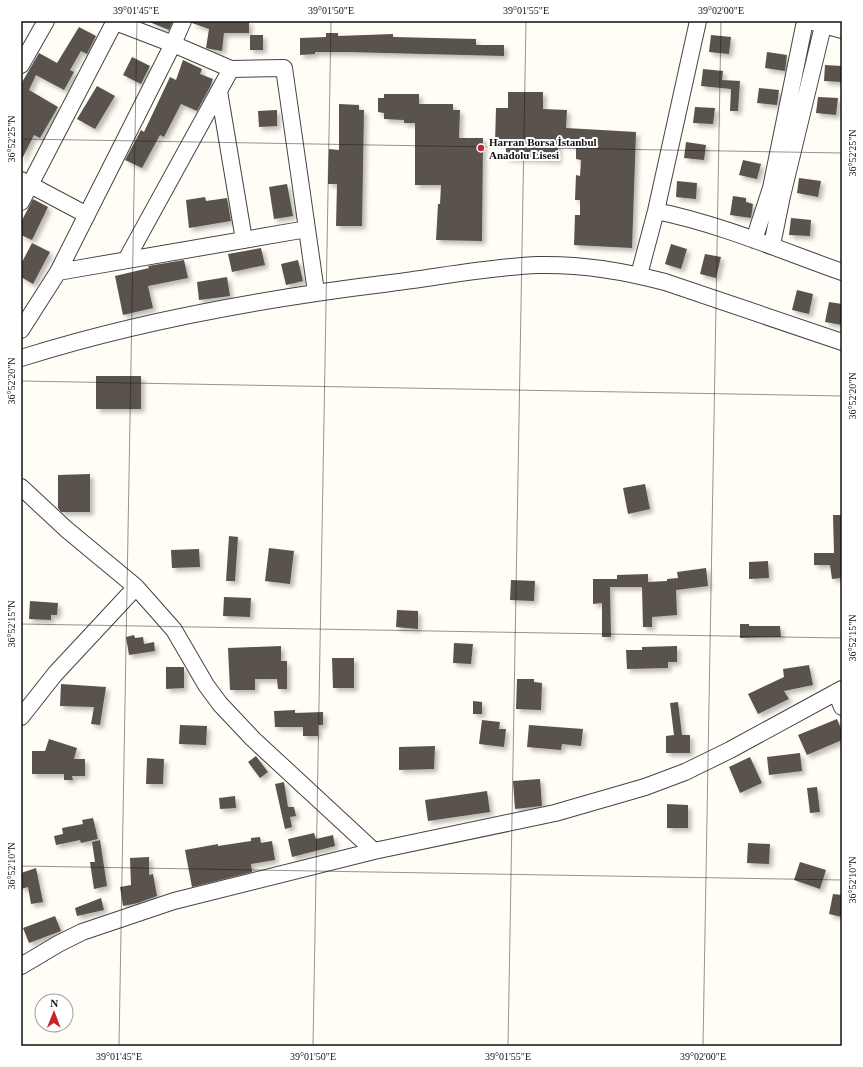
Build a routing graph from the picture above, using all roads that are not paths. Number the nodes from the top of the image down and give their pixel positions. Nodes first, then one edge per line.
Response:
1 (46, 21) edge
2 (114, 21) edge
3 (183, 21) edge
4 (698, 21) edge
5 (805, 21) edge
6 (816, 24) edge
7 (842, 30) edge
8 (173, 44) junction
9 (21, 65) edge
10 (231, 69) junction
11 (219, 91) junction
12 (26, 182) edge
13 (21, 202) edge
14 (656, 211) junction
15 (87, 215) junction
16 (307, 229) junction
17 (244, 240) junction
18 (754, 240) junction
19 (772, 245) junction
20 (126, 260) junction
21 (58, 272) junction
22 (842, 272) edge
23 (639, 275) junction
24 (316, 292) junction
25 (21, 330) edge
26 (842, 342) edge
27 (21, 358) edge
28 (21, 487) edge
29 (136, 587) junction
30 (840, 696) edge
31 (21, 717) edge
32 (374, 851) junction
33 (21, 966) edge

1 - 9 street
2 - 8 street
2 - 12 street
3 - 8 street
4 - 14 street
5 - 18 street
6 - 7 street
6 - 19 street
8 - 10 street
8 - 15 street
10 - 11 street
10 - 16 street
11 - 17 street
11 - 20 street
12 - 13 street
12 - 15 street
14 - 18 street
14 - 23 street
15 - 21 street
16 - 17 street
16 - 24 street
17 - 20 street
18 - 19 street
19 - 22 street
20 - 21 street
21 - 25 street
23 - 24 street
23 - 26 street
24 - 27 street
28 - 29 street
29 - 31 street
29 - 32 street
30 - 32 street
32 - 33 street

